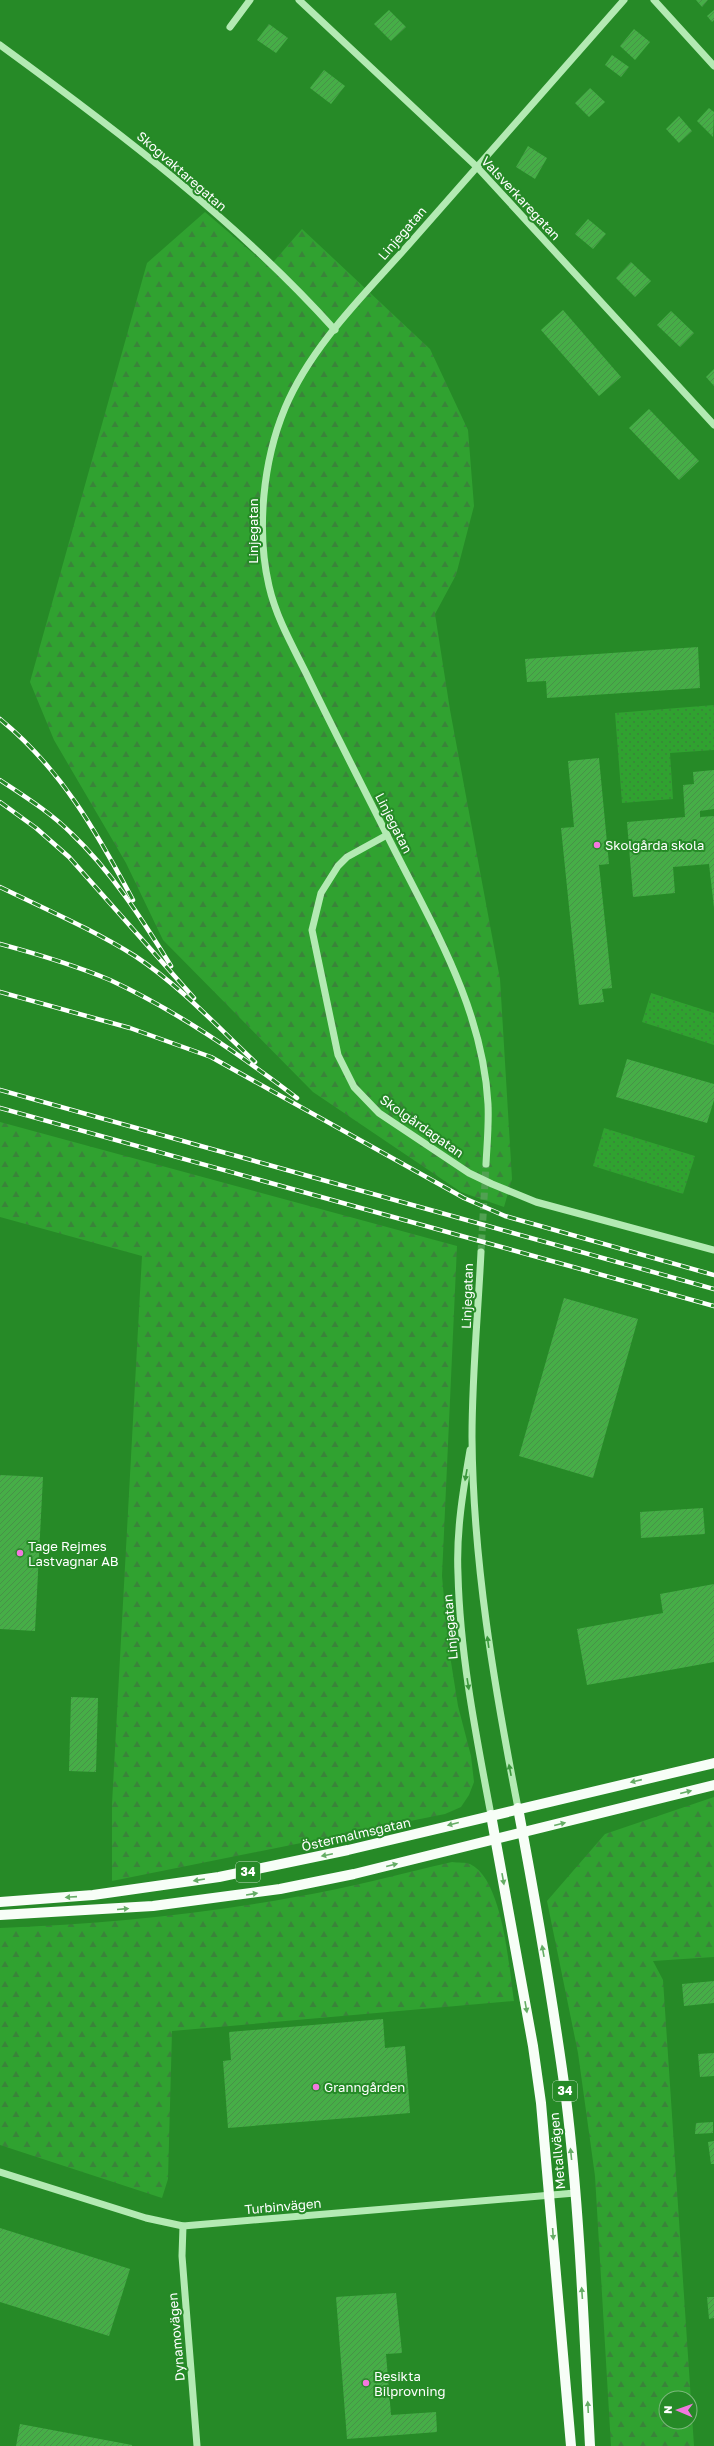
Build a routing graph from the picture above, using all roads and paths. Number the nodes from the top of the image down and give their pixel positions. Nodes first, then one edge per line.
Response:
1 (250, 0) edge
2 (299, 0) edge
3 (624, 0) edge
4 (654, 0) edge
5 (230, 27) dead end
6 (0, 45) edge
7 (714, 66) edge
8 (477, 167) junction
9 (335, 330) junction
10 (714, 425) edge
11 (387, 835) junction
12 (486, 1164) tunnel mouth
13 (714, 1250) edge
14 (481, 1252) tunnel mouth
15 (472, 1436) junction
16 (714, 1763) edge
17 (714, 1785) edge
18 (518, 1808) junction
19 (491, 1815) junction
20 (522, 1833) junction
21 (496, 1840) junction
22 (0, 1902) edge
23 (0, 1916) edge
24 (0, 2172) edge
25 (575, 2193) junction
26 (550, 2195) junction
27 (183, 2226) junction
28 (197, 2446) edge
29 (571, 2446) edge
30 (590, 2446) edge

1 - 5 street
2 - 8 street, Valsverkaregatan
3 - 8 street, Linjegatan
4 - 7 street
6 - 9 street, Skogvaktaregatan
8 - 9 street, Linjegatan
8 - 10 street, Valsverkaregatan
9 - 11 street, Linjegatan
11 - 12 street, Linjegatan
11 - 13 street, Skolgårdagatan
14 - 15 street, Linjegatan
18 -> 15 street, Linjegatan
15 -> 19 street, Linjegatan
16 -> 18 main road, Östermalmsgatan
20 -> 17 main road
18 - 19 main road, Östermalmsgatan / 34
18 - 20 main road, Metallvägen / 34
19 - 21 main road, Metallvägen / 34
19 -> 22 main road, Östermalmsgatan / 34
20 - 21 main road, 34
25 -> 20 main road, Metallvägen / 34
23 -> 21 main road, 34
21 -> 26 main road, Metallvägen / 34
24 - 27 street, Turbinvägen
25 - 26 street, Turbinvägen
30 -> 25 main road, Metallvägen / 34
26 - 27 street, Turbinvägen
26 -> 29 main road, Metallvägen / 34
27 - 28 street, Dynamovägen

